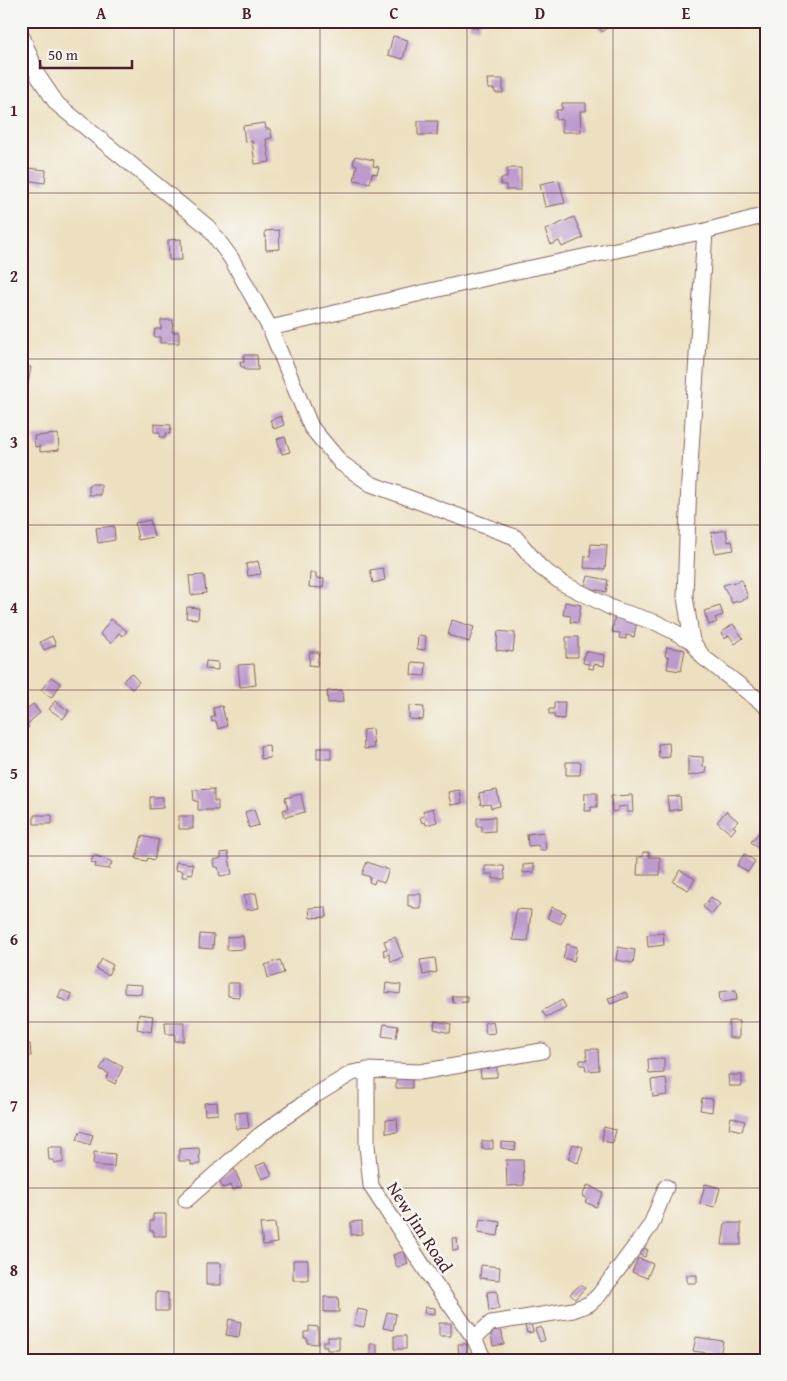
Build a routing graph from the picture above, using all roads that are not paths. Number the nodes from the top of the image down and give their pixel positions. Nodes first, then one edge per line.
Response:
1 (21, 34) edge
2 (766, 215) edge
3 (705, 231) junction
4 (270, 328) junction
5 (692, 641) junction
6 (766, 706) edge
7 (542, 1051) dead end
8 (367, 1070) junction
9 (666, 1187) dead end
10 (186, 1200) dead end
11 (474, 1338) junction
12 (484, 1360) edge

1 - 4 street
2 - 3 street
3 - 4 street
3 - 5 street
4 - 5 street
5 - 6 street
7 - 8 street
8 - 10 street
8 - 11 street, New Jim Road
9 - 11 street
11 - 12 street, New Jim Road

